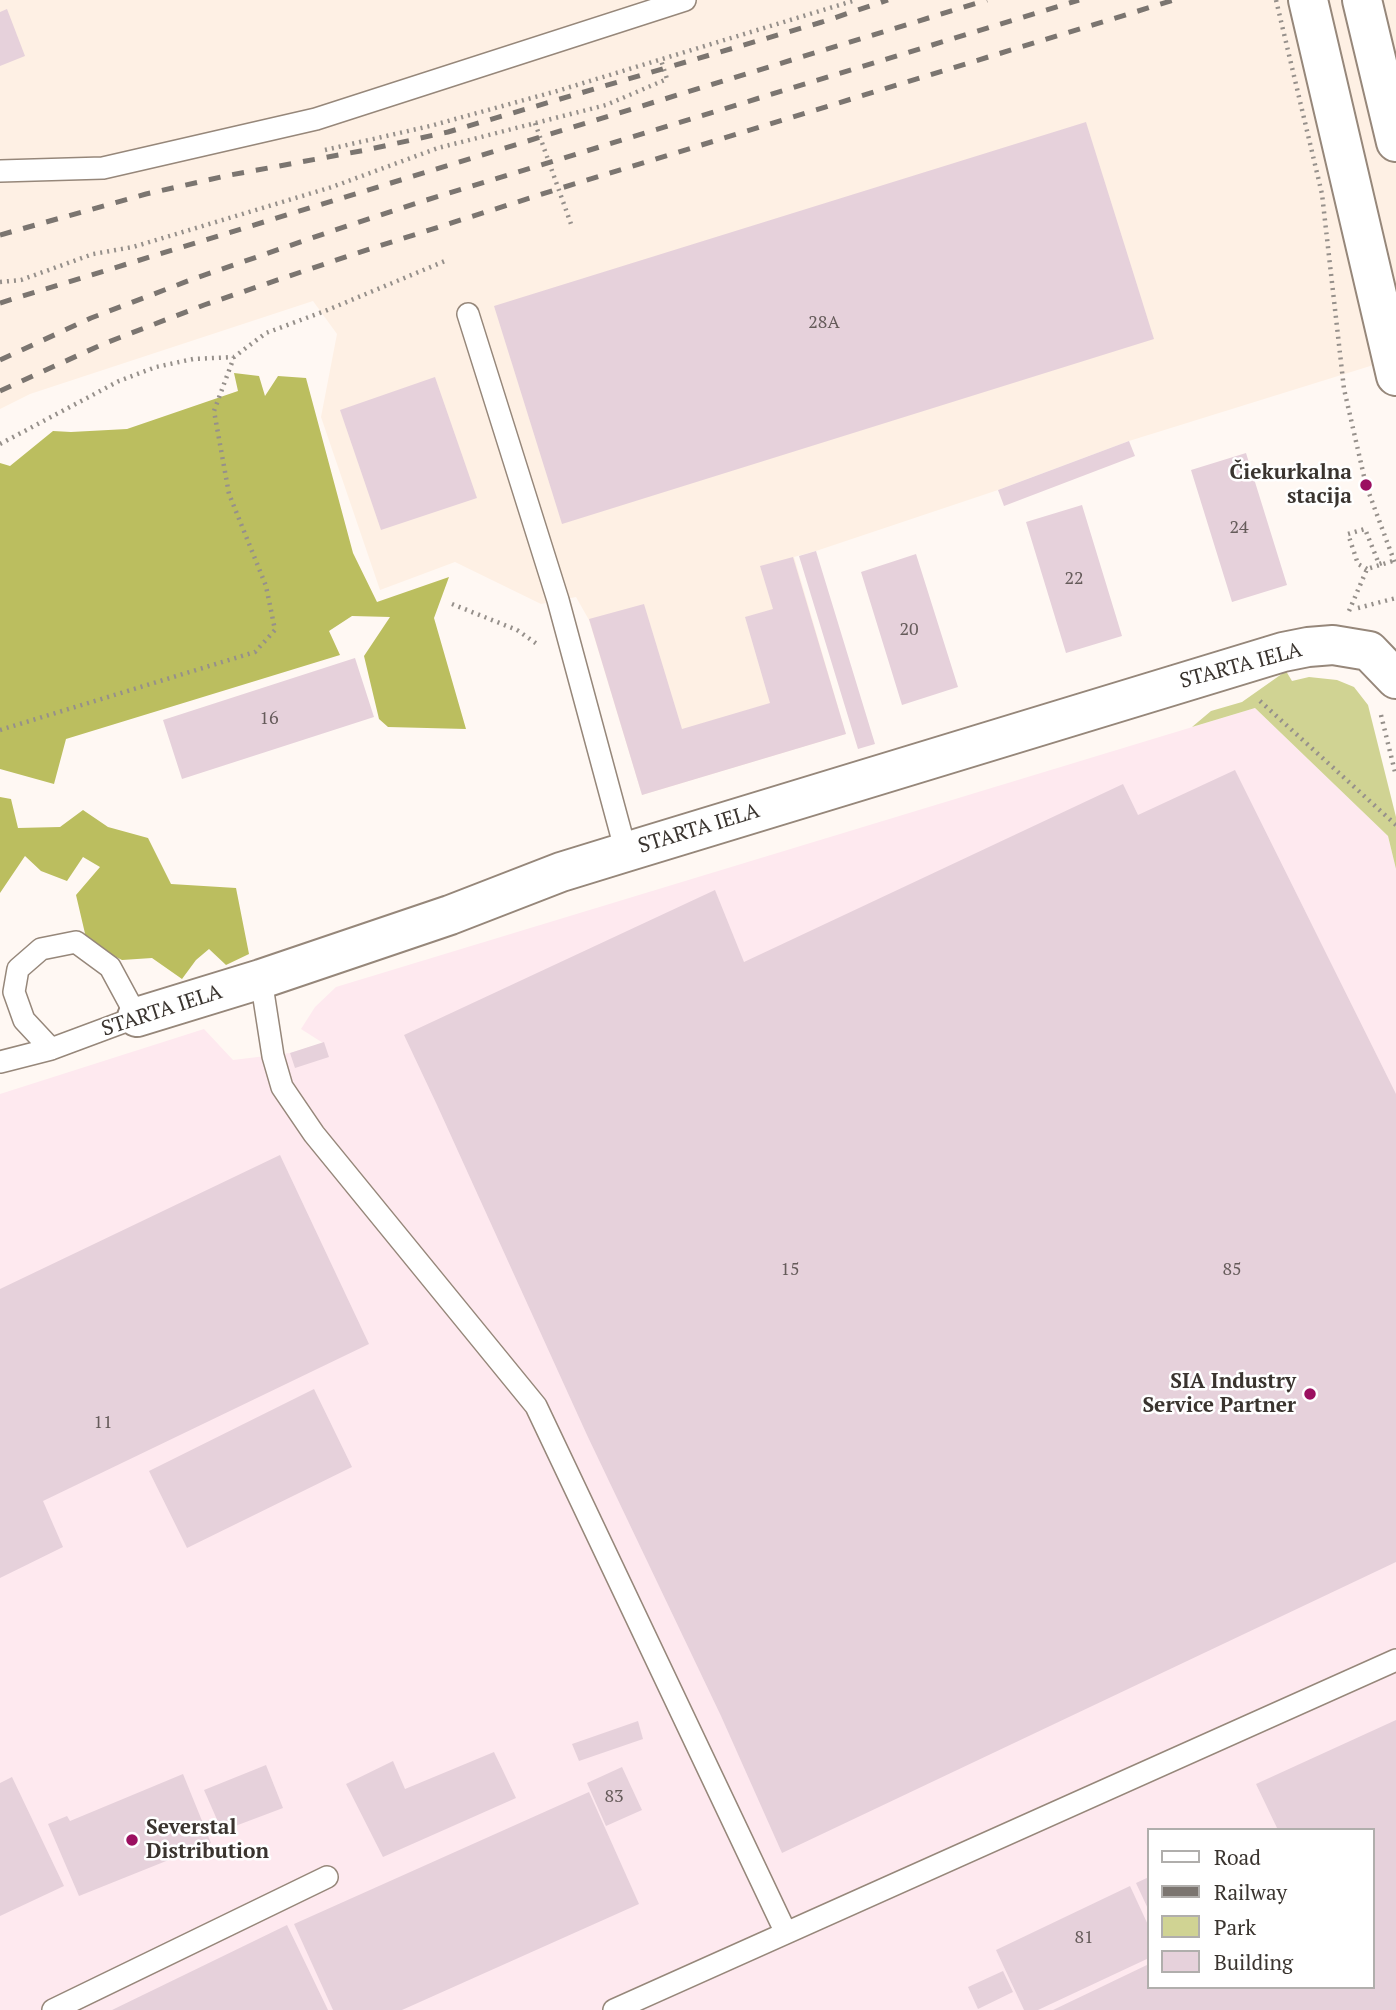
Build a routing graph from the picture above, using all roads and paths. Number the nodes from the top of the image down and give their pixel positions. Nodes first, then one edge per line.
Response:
1 (685, 0) edge
2 (856, 0) edge
3 (1276, 0) edge
4 (1308, 0) edge
5 (1362, 0) edge
6 (661, 60) junction
7 (535, 123) junction
8 (1396, 142) edge
9 (318, 152) dead end
10 (0, 171) edge
11 (571, 225) dead end
12 (445, 261) dead end
13 (0, 282) edge
14 (468, 314) dead end
15 (234, 357) junction
16 (1396, 376) edge
17 (0, 444) edge
18 (1394, 560) edge
19 (1396, 566) edge
20 (1367, 569) junction
21 (1396, 598) edge
22 (452, 604) dead end
23 (1349, 611) junction
24 (1333, 645) junction
25 (1222, 670) junction
26 (578, 673) junction
27 (1387, 693) edge
28 (0, 730) edge
29 (1396, 776) edge
30 (1396, 825) edge
31 (626, 852) junction
32 (261, 979) junction
33 (137, 1017) junction
34 (51, 1049) junction
35 (0, 1062) edge
36 (1396, 1660) edge
37 (327, 1877) dead end
38 (786, 1933) junction
39 (53, 2010) edge
40 (614, 2010) edge

1 - 10 lane
2 - 6 path
3 - 18 path, bridge
4 - 16 street
5 - 8 street
6 - 7 path
6 - 9 path
7 - 11 path
7 - 13 path
12 - 15 path
14 - 26 lane
15 - 17 path
15 - 28 path
18 - 19 path, bridge
18 - 20 path
18 - 20 path
20 - 23 path
21 - 23 path
22 - 26 path
23 - 24 path
24 - 25 street, STARTA IELA
24 - 27 street, STARTA IELA
25 - 30 path
25 - 31 street, STARTA IELA
26 - 31 lane
27 - 29 path
31 - 32 street, STARTA IELA
32 - 33 street, STARTA IELA
32 - 38 lane
33 - 34 lane, STARTA IELA
33 - 34 lane
34 - 35 lane, STARTA IELA
36 - 38 lane
37 - 39 lane
38 - 40 lane

